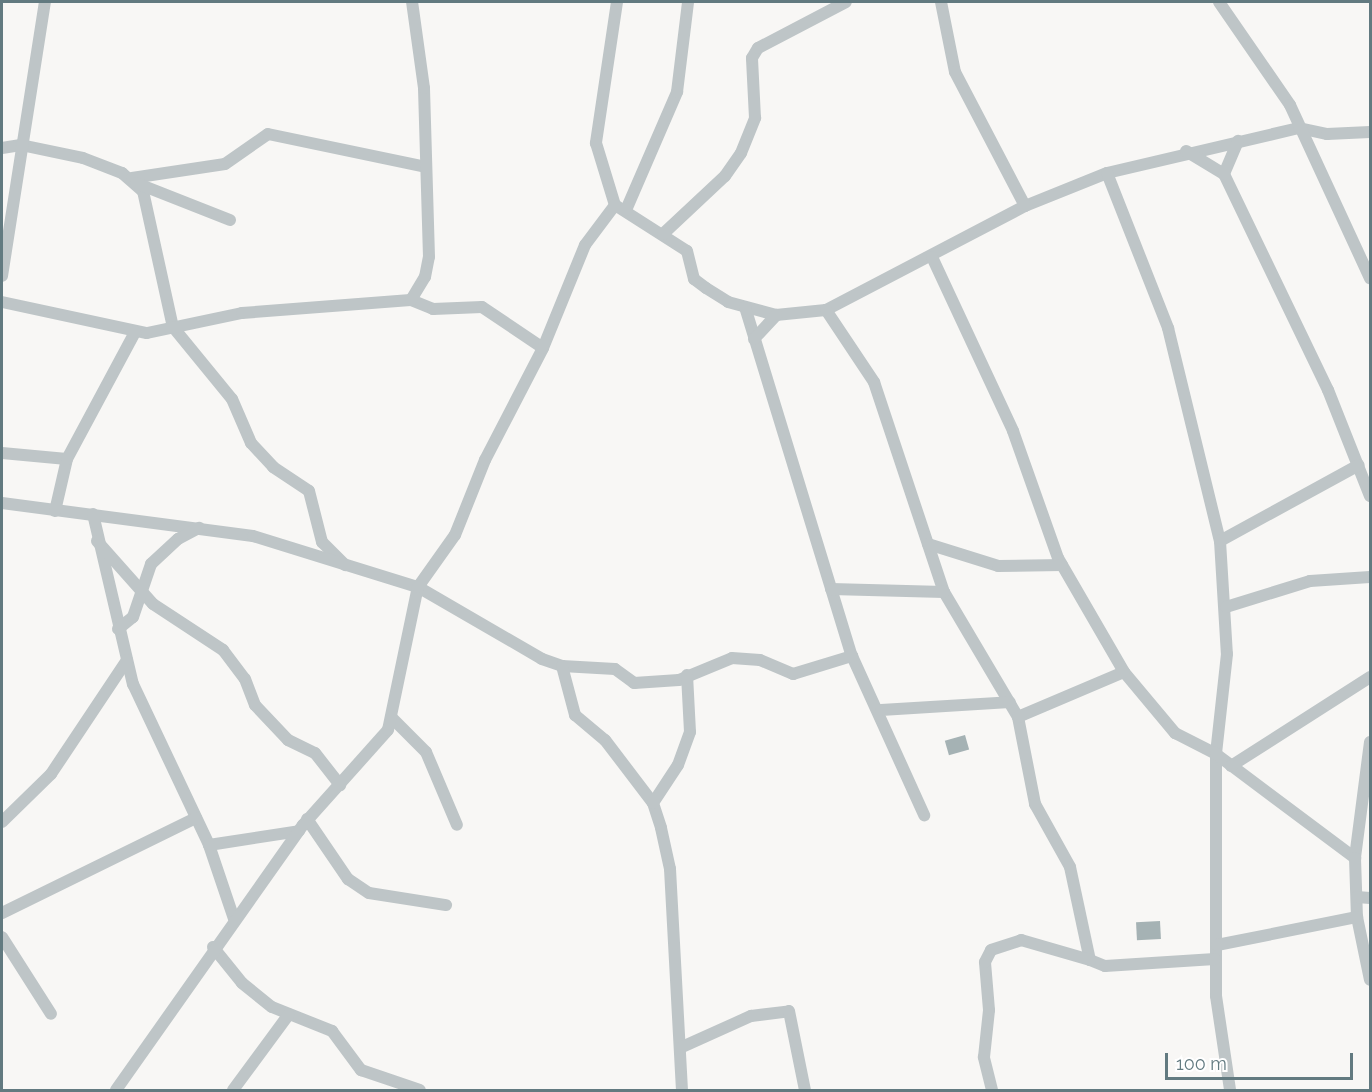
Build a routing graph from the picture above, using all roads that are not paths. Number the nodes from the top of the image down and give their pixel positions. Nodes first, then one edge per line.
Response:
1 (45, 2) edge
2 (412, 2) edge
3 (617, 2) edge
4 (688, 2) edge
5 (846, 2) edge
6 (941, 2) edge
7 (1220, 2) edge
8 (1299, 128) junction
9 (1371, 132) edge
10 (1238, 141) junction
11 (21, 145) junction
12 (2, 148) edge
13 (1186, 151) junction
14 (426, 167) junction
15 (1107, 173) junction
16 (1224, 174) junction
17 (133, 180) junction
18 (1025, 206) junction
19 (620, 207) junction
20 (230, 220) dead end
21 (663, 234) junction
22 (932, 257) junction
23 (2, 275) edge
24 (1371, 278) edge
25 (411, 300) junction
26 (2, 302) edge
27 (745, 307) junction
28 (826, 310) junction
29 (776, 315) junction
30 (173, 327) junction
31 (135, 332) junction
32 (754, 339) junction
33 (543, 348) junction
34 (2, 453) edge
35 (67, 459) junction
36 (1359, 465) junction
37 (1371, 496) edge
38 (2, 503) edge
39 (55, 511) junction
40 (93, 514) junction
41 (199, 528) junction
42 (97, 541) junction
43 (1220, 541) junction
44 (928, 544) junction
45 (1062, 565) junction
46 (348, 567) junction
47 (1371, 577) edge
48 (418, 587) junction
49 (831, 589) junction
50 (140, 590) junction
51 (944, 592) junction
52 (1226, 607) junction
53 (118, 629) junction
54 (852, 656) junction
55 (127, 660) junction
56 (562, 666) junction
57 (1124, 672) junction
58 (687, 675) junction
59 (1371, 677) edge
60 (1010, 702) junction
61 (881, 710) junction
62 (1018, 717) junction
63 (392, 718) junction
64 (1371, 742) edge
65 (1216, 754) junction
66 (1231, 766) junction
67 (340, 785) junction
68 (653, 803) junction
69 (924, 815) dead end
70 (195, 818) junction
71 (307, 819) junction
72 (2, 822) edge
73 (458, 825) dead end
74 (299, 831) junction
75 (208, 845) junction
76 (1355, 858) junction
77 (1358, 897) junction
78 (1371, 898) edge
79 (446, 904) dead end
80 (2, 913) edge
81 (1357, 917) junction
82 (234, 919) junction
83 (2, 937) edge
84 (1217, 945) junction
85 (213, 947) junction
86 (1215, 959) junction
87 (1090, 960) junction
88 (1371, 980) edge
89 (51, 1014) dead end
90 (289, 1014) junction
91 (682, 1047) junction
92 (116, 1090) edge
93 (233, 1090) edge
94 (420, 1090) edge
95 (682, 1090) edge
96 (805, 1090) edge
97 (992, 1090) edge
98 (1230, 1090) edge

1 - 11 street
2 - 14 street
3 - 19 street
4 - 19 street
5 - 21 street
6 - 18 street
7 - 8 street
8 - 9 street
8 - 10 street
8 - 24 street
10 - 13 street
10 - 16 street
11 - 12 street
11 - 17 street
11 - 23 street
13 - 15 street
13 - 16 street
14 - 17 street
14 - 25 street
15 - 18 street
15 - 43 street
16 - 36 street
17 - 20 street
17 - 30 street
18 - 22 street
19 - 21 street
19 - 33 street
21 - 27 street
22 - 28 street
22 - 45 street
25 - 30 street
25 - 33 street
26 - 31 street
27 - 29 street
27 - 32 street
28 - 29 street
28 - 44 street
29 - 32 street
30 - 31 street
30 - 46 street
31 - 35 street
32 - 49 street
33 - 48 street
34 - 35 street
35 - 39 street
36 - 37 street
36 - 43 street
38 - 39 street
39 - 40 street
40 - 41 street
40 - 42 street
41 - 46 street
41 - 50 street
42 - 50 street
42 - 53 street
43 - 52 street
44 - 45 street
44 - 51 street
45 - 57 street
46 - 48 street
47 - 52 street
48 - 56 street
48 - 63 street
49 - 51 street
49 - 54 street
50 - 53 street
50 - 67 street
51 - 60 street
52 - 65 street
53 - 55 street
54 - 58 street
54 - 61 street
55 - 70 street
55 - 72 street
56 - 58 street
56 - 68 street
57 - 62 street
57 - 65 street
58 - 68 street
59 - 66 street
60 - 61 street
60 - 62 street
61 - 69 street
62 - 87 street
63 - 67 street
63 - 73 street
64 - 76 street
65 - 66 street
65 - 84 street
66 - 76 street
67 - 71 street
68 - 91 street
70 - 75 street
70 - 80 street
71 - 74 street
71 - 79 street
74 - 75 street
74 - 82 street
75 - 82 street
76 - 77 street
77 - 78 street
77 - 81 street
81 - 84 street
81 - 88 street
82 - 85 street
83 - 89 street
84 - 86 street
85 - 90 street
85 - 92 street
86 - 87 street
86 - 98 street
87 - 97 street
90 - 93 street
90 - 94 street
91 - 95 street
91 - 96 street

